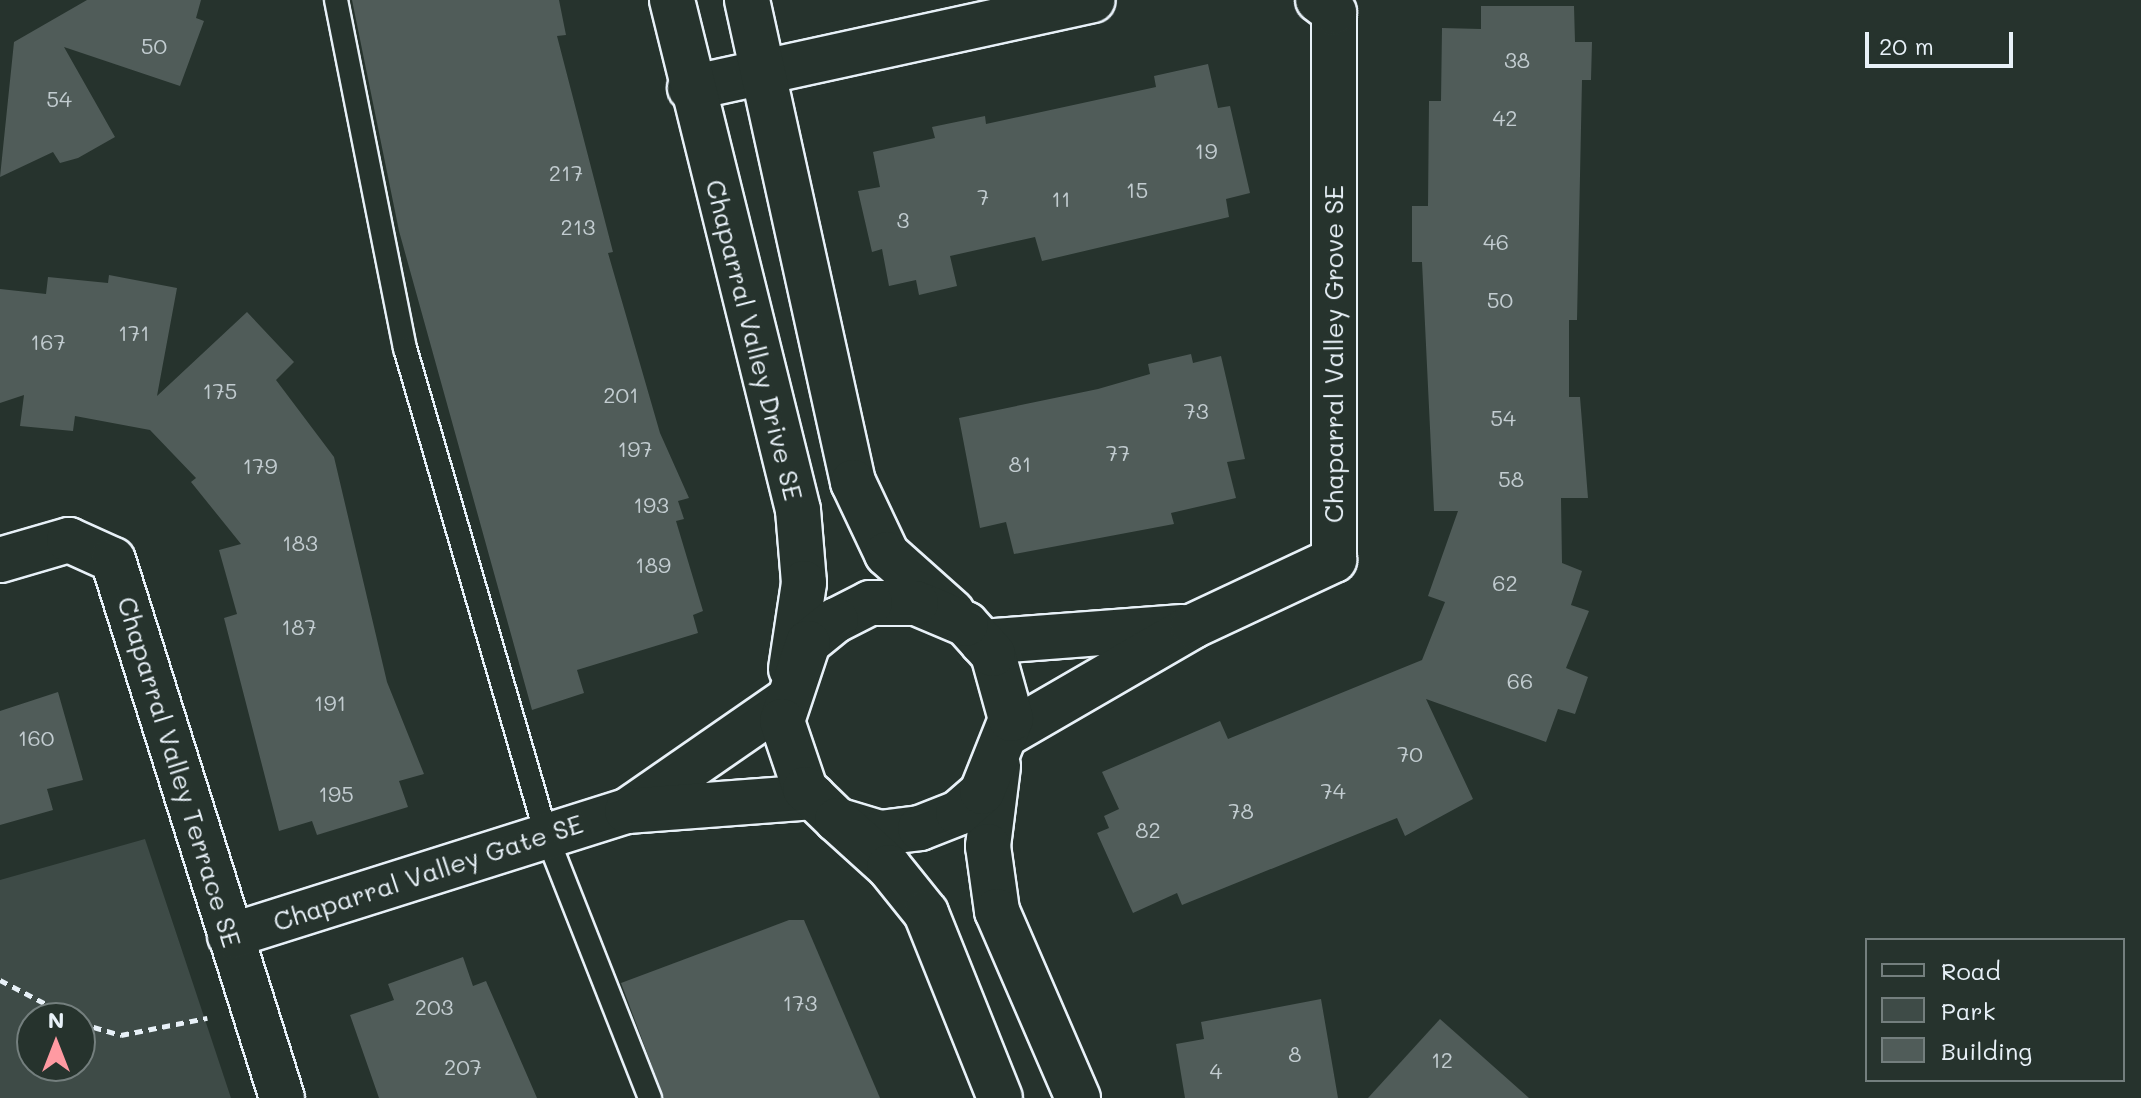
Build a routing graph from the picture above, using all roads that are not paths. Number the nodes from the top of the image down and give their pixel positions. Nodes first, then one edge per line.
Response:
1 (336, 0) edge
2 (672, 0) edge
3 (747, 0) edge
4 (1093, 0) edge
5 (1318, 0) edge
6 (761, 70) junction
7 (690, 88) junction
8 (0, 560) edge
9 (1193, 626) junction
10 (974, 633) junction
11 (787, 692) junction
12 (1003, 749) junction
13 (825, 808) junction
14 (627, 811) junction
15 (546, 834) junction
16 (230, 936) junction
17 (282, 1098) edge
18 (650, 1098) edge
19 (1000, 1098) edge
20 (1078, 1098) edge

1 - 15 lane
2 - 7 street, Chaparral Valley Drive SE
3 - 6 street
4 - 6 street
5 - 9 street, Chaparral Valley Grove SE
6 - 7 street
6 - 10 street
7 - 11 street, Chaparral Valley Drive SE
8 - 16 street, Chaparral Valley Terrace SE
9 - 10 street, Chaparral Valley Grove SE
9 - 12 street, Chaparral Valley Grove SE
10 - 11 street
10 - 12 street
11 - 13 street
11 - 14 street, Chaparral Valley Gate SE
12 - 13 street
12 - 20 street
13 - 14 street, Chaparral Valley Gate SE
13 - 19 street
14 - 15 street, Chaparral Valley Gate SE
15 - 16 street, Chaparral Valley Gate SE
15 - 18 lane
16 - 17 street, Chaparral Valley Terrace SE

